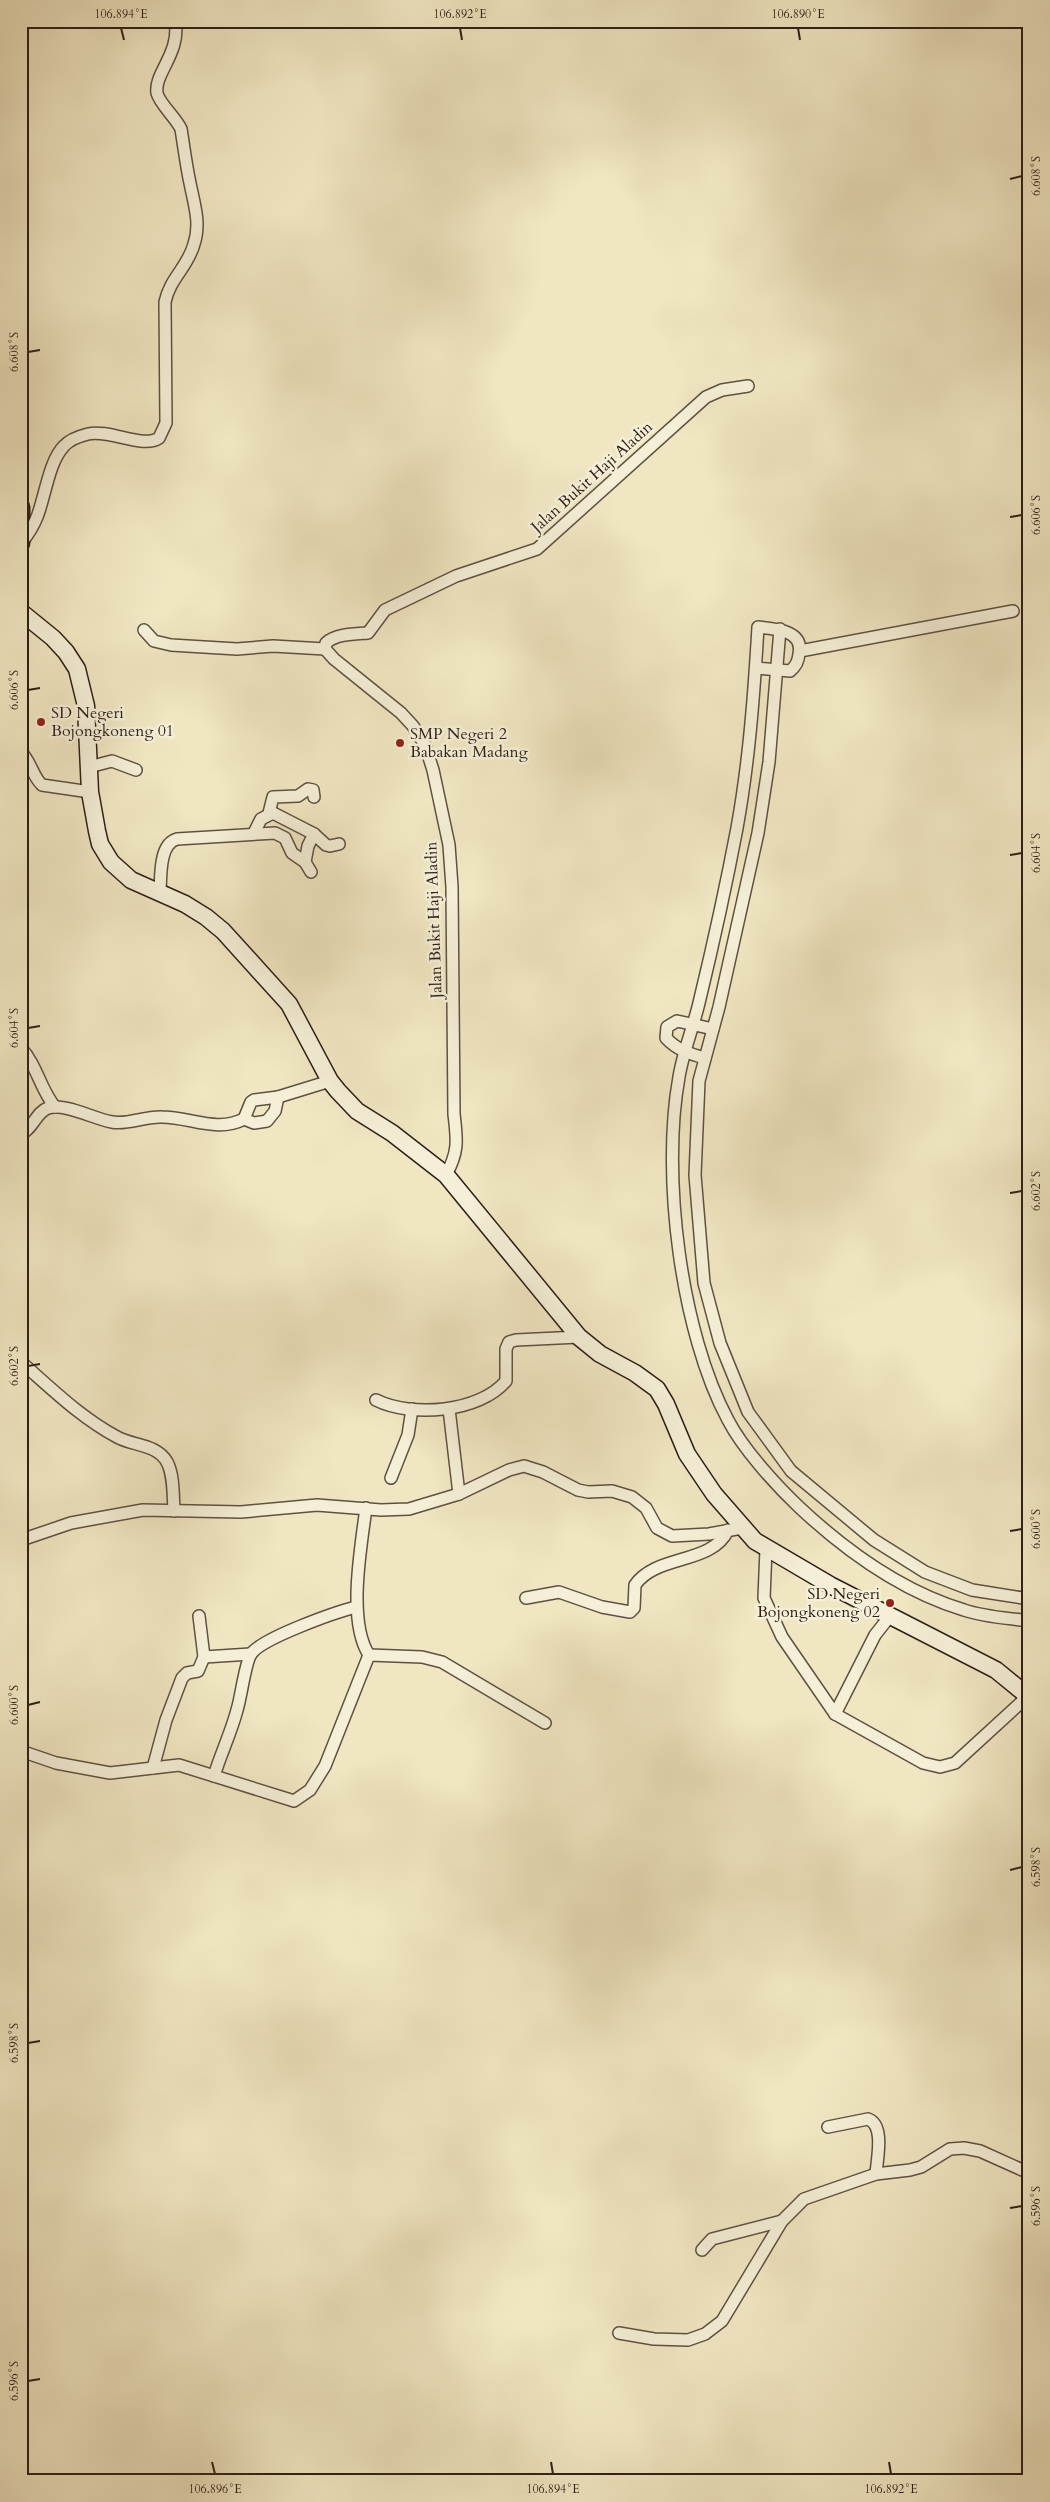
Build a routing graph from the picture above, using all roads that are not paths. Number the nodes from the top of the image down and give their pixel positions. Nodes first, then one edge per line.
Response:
1 (175, 21) edge
2 (748, 386) dead end
3 (21, 507) edge
4 (21, 543) edge
5 (1013, 611) dead end
6 (21, 612) edge
7 (780, 629) junction
8 (144, 630) dead end
9 (325, 649) junction
10 (800, 651) junction
11 (756, 668) junction
12 (777, 672) junction
13 (21, 752) edge
14 (88, 767) junction
15 (136, 770) dead end
16 (90, 792) junction
17 (314, 797) dead end
18 (269, 813) junction
19 (254, 833) junction
20 (314, 834) junction
21 (339, 844) dead end
22 (160, 891) junction
23 (693, 1024) junction
24 (713, 1029) junction
25 (21, 1048) edge
26 (686, 1052) junction
27 (705, 1058) junction
28 (330, 1081) junction
29 (278, 1096) junction
30 (55, 1107) junction
31 (244, 1119) junction
32 (21, 1134) edge
33 (446, 1175) junction
34 (579, 1336) junction
35 (21, 1362) edge
36 (376, 1400) dead end
37 (449, 1408) junction
38 (412, 1409) junction
39 (391, 1478) dead end
40 (459, 1494) junction
41 (366, 1508) junction
42 (174, 1511) junction
43 (735, 1529) junction
44 (21, 1540) edge
45 (766, 1549) junction
46 (526, 1598) dead end
47 (1029, 1599) edge
48 (356, 1608) junction
49 (198, 1616) dead end
50 (890, 1616) junction
51 (1029, 1621) edge
52 (251, 1654) junction
53 (369, 1655) junction
54 (204, 1657) junction
55 (1028, 1696) edge
56 (835, 1714) junction
57 (545, 1723) dead end
58 (21, 1751) edge
59 (153, 1768) junction
60 (214, 1776) junction
61 (828, 2127) dead end
62 (1029, 2173) edge
63 (876, 2174) junction
64 (782, 2221) junction
65 (702, 2250) dead end
66 (619, 2333) dead end

1 - 4 street
2 - 9 street, Jalan Bukit Haji Aladin
3 - 4 street
5 - 10 street
6 - 14 street
7 - 10 street
7 - 11 street
7 - 12 street
8 - 9 street
9 - 33 street, Jalan Bukit Haji Aladin
10 - 12 street
11 - 12 street
11 - 23 street
12 - 24 street
13 - 16 street
14 - 15 street
14 - 16 street
16 - 22 street
17 - 18 street
18 - 19 street
18 - 20 street
19 - 20 street
19 - 22 street
20 - 21 street
22 - 28 street
23 - 24 street
23 - 26 street
23 - 26 street
24 - 27 street
25 - 30 street
26 - 27 street
26 - 51 street
27 - 47 street
28 - 29 street
28 - 33 street
29 - 31 street
29 - 31 street
30 - 31 street
30 - 32 street
33 - 34 street
34 - 37 street
34 - 43 street
35 - 42 street
36 - 38 street
37 - 38 street
37 - 40 street
38 - 39 street
40 - 41 street
40 - 43 street
41 - 42 street
41 - 48 street
42 - 44 street
43 - 45 street
43 - 46 street
45 - 50 street
45 - 56 street
48 - 52 street
48 - 53 street
49 - 54 street
50 - 55 street
50 - 56 street
52 - 54 street
52 - 60 street
53 - 57 street
53 - 60 street
54 - 59 street
55 - 56 street
58 - 59 street
59 - 60 street
61 - 63 street
62 - 63 street
63 - 64 street
64 - 65 street
64 - 66 street

